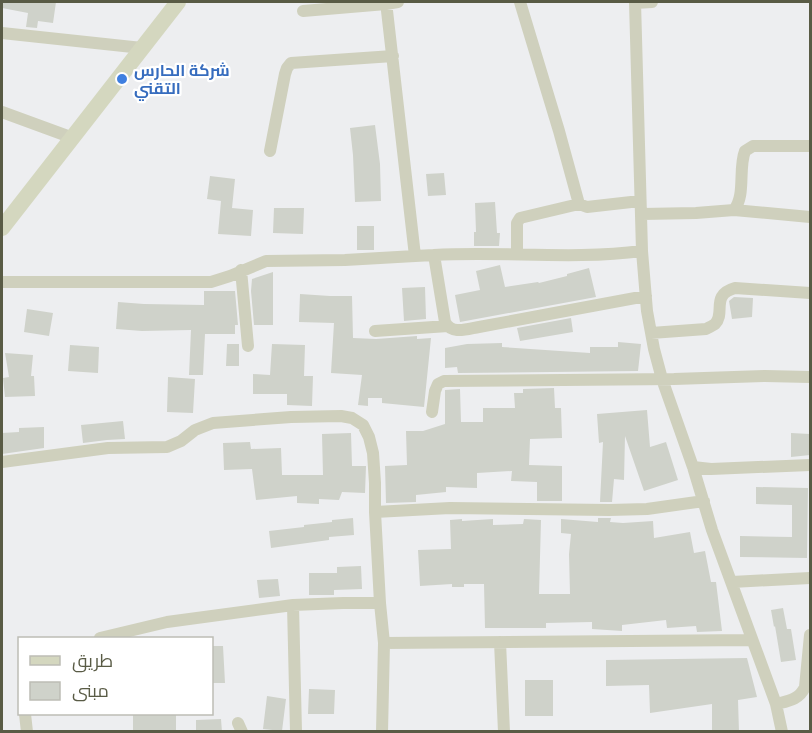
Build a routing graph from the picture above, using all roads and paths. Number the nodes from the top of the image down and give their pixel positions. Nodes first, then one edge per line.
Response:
1 (178, 2) edge
2 (390, 2) edge
3 (520, 2) edge
4 (635, 2) edge
5 (652, 2) edge
6 (303, 11) dead end
7 (2, 33) edge
8 (142, 48) junction
9 (393, 56) junction
10 (2, 112) edge
11 (73, 138) junction
12 (810, 146) edge
13 (270, 151) dead end
14 (579, 204) junction
15 (641, 208) junction
16 (734, 210) junction
17 (810, 217) edge
18 (2, 228) edge
19 (642, 251) junction
20 (517, 254) junction
21 (434, 255) junction
22 (415, 256) junction
23 (242, 270) junction
24 (2, 282) edge
25 (810, 293) edge
26 (646, 296) junction
27 (447, 326) junction
28 (375, 331) dead end
29 (651, 333) junction
30 (248, 346) dead end
31 (810, 377) edge
32 (662, 379) junction
33 (432, 412) dead end
34 (2, 462) edge
35 (810, 465) edge
36 (693, 467) junction
37 (704, 501) junction
38 (375, 512) junction
39 (810, 578) edge
40 (732, 582) junction
41 (380, 603) junction
42 (293, 605) junction
43 (810, 634) edge
44 (108, 637) edge
45 (752, 639) junction
46 (500, 642) junction
47 (384, 643) junction
48 (776, 704) junction
49 (25, 715) edge
50 (27, 732) edge
51 (296, 732) edge
52 (382, 732) edge
53 (504, 732) edge
54 (782, 732) edge

1 - 8 main road
2 - 6 street
2 - 9 street
3 - 14 street
4 - 5 street
4 - 15 street
7 - 8 street
8 - 11 main road
9 - 13 street
9 - 22 street
10 - 11 street
11 - 18 main road
12 - 16 street
14 - 15 street
14 - 20 street
15 - 16 street
15 - 19 street
16 - 17 street
19 - 20 street
19 - 26 street
20 - 21 street
21 - 22 street
21 - 27 street
22 - 23 street
23 - 24 street
23 - 30 street
25 - 29 street
26 - 27 street
26 - 29 street
27 - 28 street
29 - 32 street
31 - 32 street
32 - 33 street
32 - 36 street
34 - 38 street
35 - 36 street
36 - 37 street
37 - 38 street
37 - 40 street
38 - 41 street
39 - 40 street
40 - 45 street
41 - 42 street
41 - 47 street
42 - 44 street
42 - 51 street
43 - 48 street
45 - 46 street
45 - 48 street
46 - 47 street
46 - 53 street
47 - 52 street
48 - 54 street
49 - 50 street

